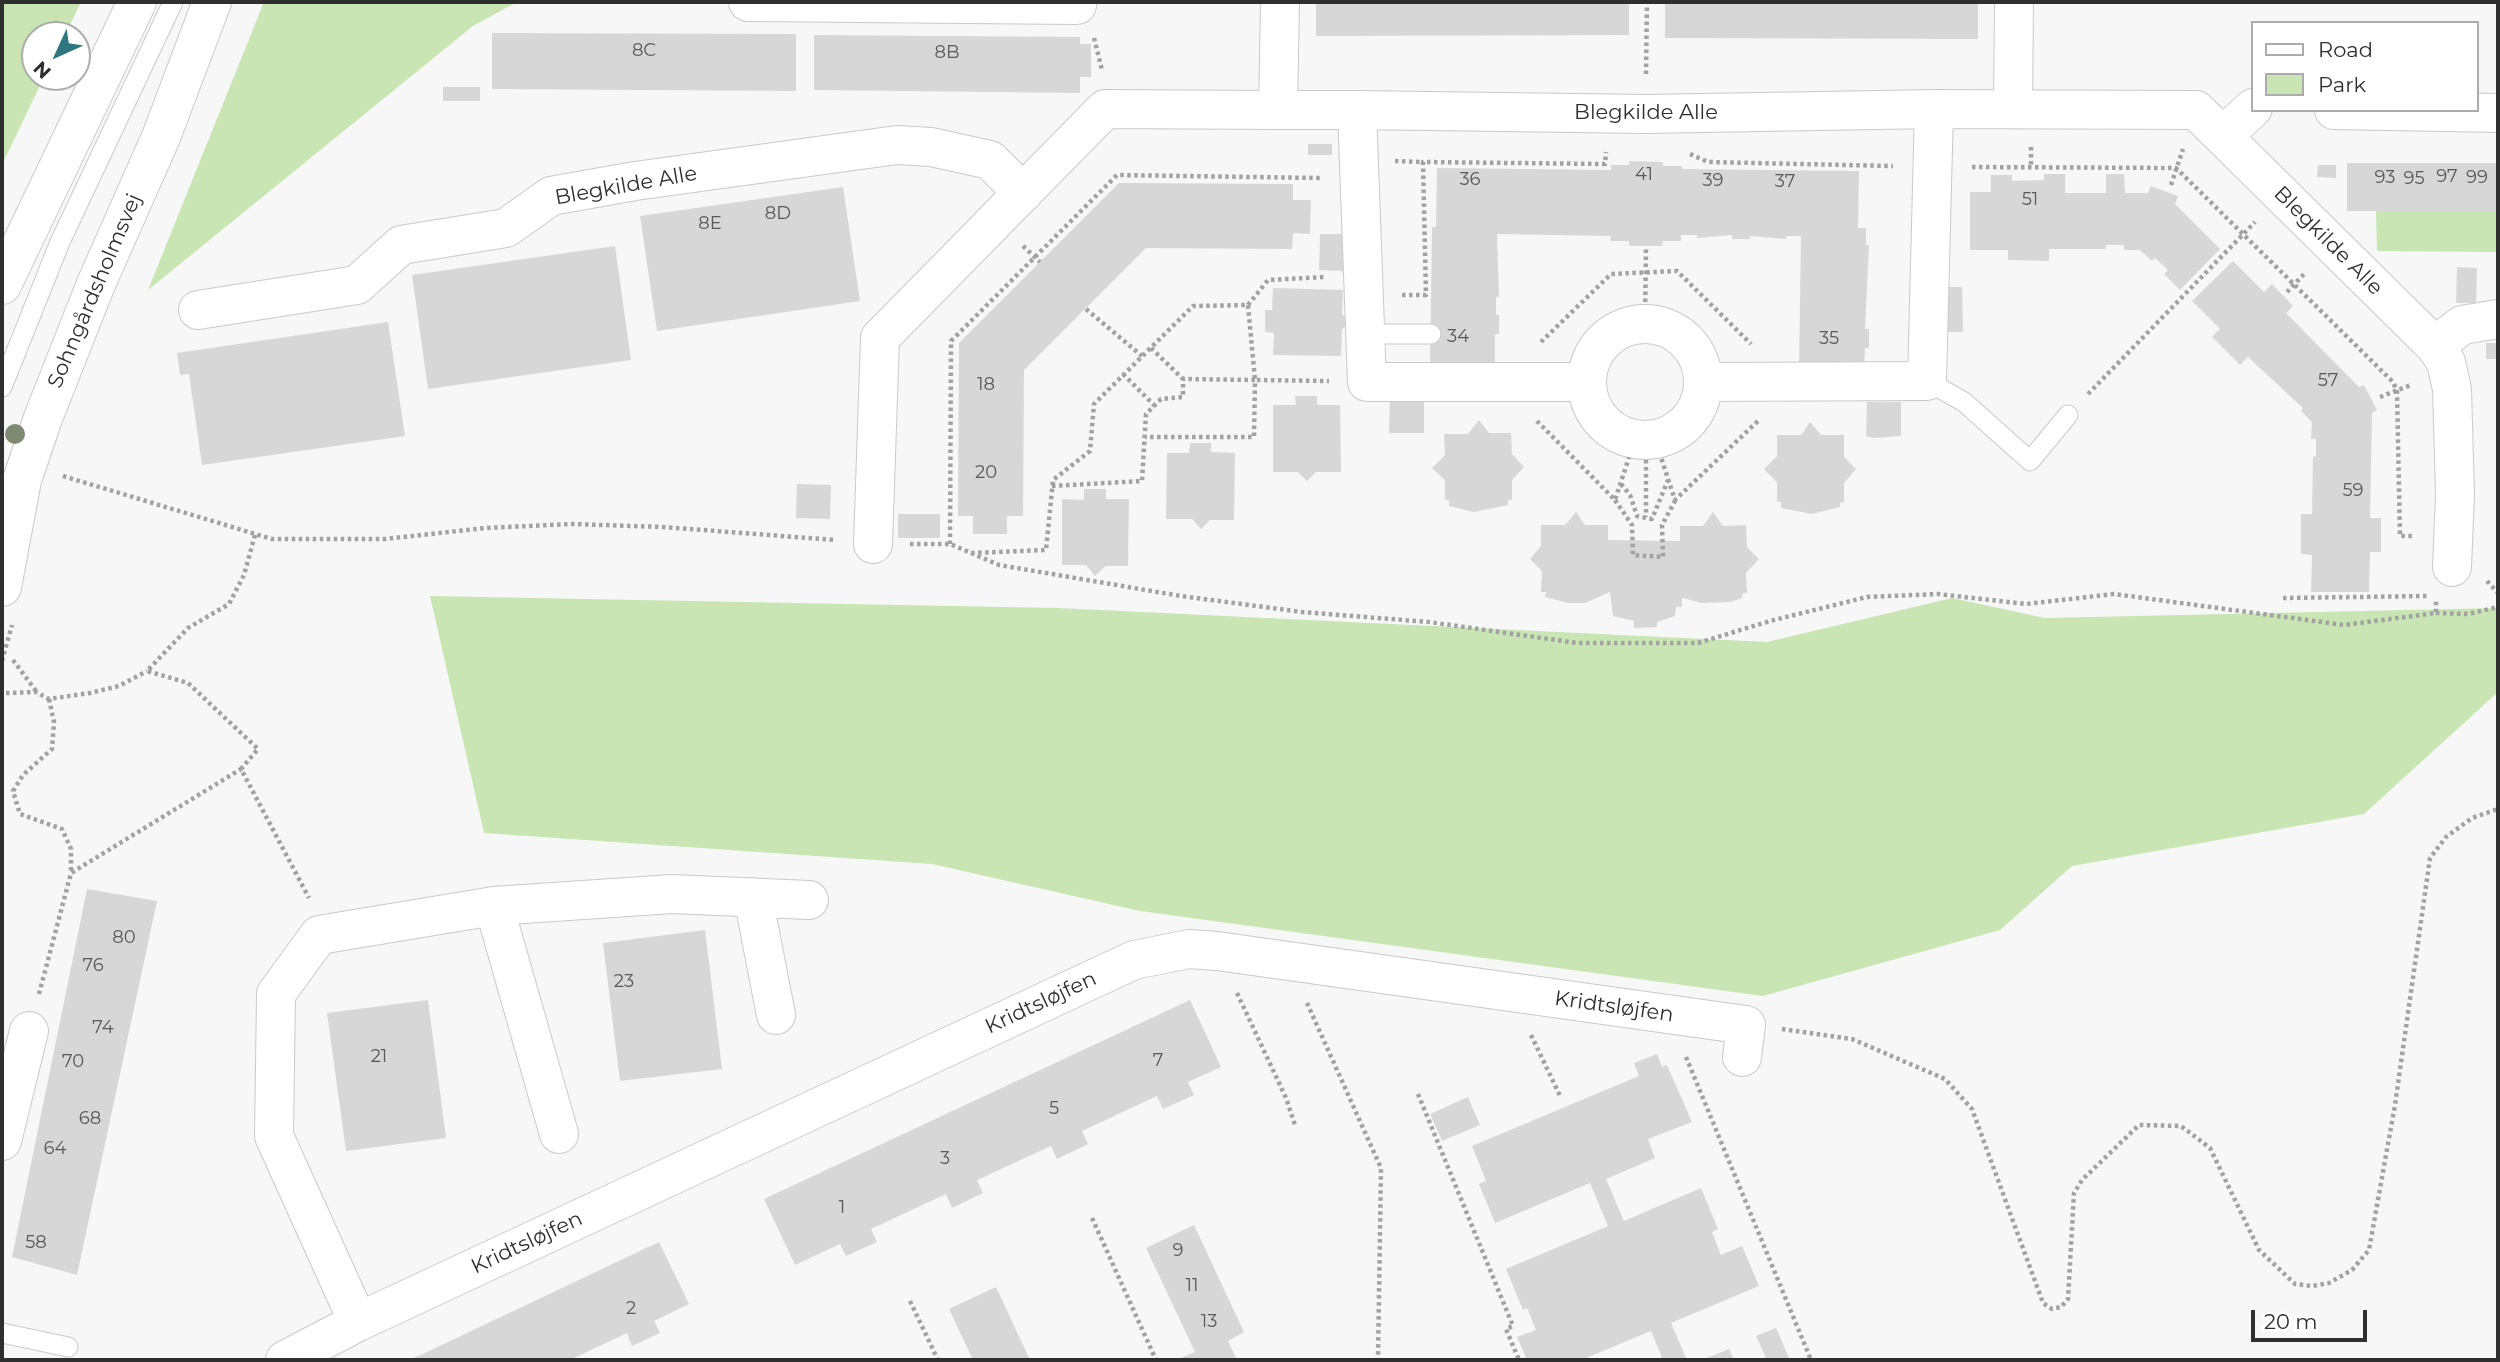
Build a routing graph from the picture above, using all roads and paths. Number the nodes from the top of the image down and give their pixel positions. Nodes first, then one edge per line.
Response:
1 (137, 2) edge
2 (173, 2) edge
3 (212, 2) edge
4 (748, 2) edge
5 (1280, 2) edge
6 (1647, 2) edge
7 (2014, 2) edge
8 (962, 3) edge
9 (1077, 5) joint
10 (1105, 108) junction
11 (1934, 109) junction
12 (2013, 109) junction
13 (2252, 109) edge
14 (1278, 110) junction
15 (1357, 110) junction
16 (2443, 112) edge
17 (2498, 113) edge
18 (1646, 114) junction
19 (2223, 136) junction
20 (1620, 151) dead end
21 (1687, 153) dead end
22 (1933, 166) junction
23 (1326, 178) dead end
24 (1023, 192) junction
25 (2281, 196) junction
26 (2245, 233) junction
27 (1646, 246) dead end
28 (1646, 272) junction
29 (1337, 277) dead end
30 (2, 285) edge
31 (1393, 295) dead end
32 (1248, 305) junction
33 (1086, 309) dead end
34 (198, 310) dead end
35 (2498, 319) edge
36 (1645, 323) junction
37 (1365, 334) junction
38 (1430, 334) dead end
39 (2435, 346) junction
40 (1151, 348) junction
41 (1142, 356) junction
42 (1124, 374) junction
43 (1183, 379) junction
44 (1255, 380) junction
45 (1927, 381) junction
46 (1367, 382) junction
47 (1527, 382) junction
48 (1586, 382) junction
49 (1703, 382) junction
50 (1762, 382) junction
51 (2, 387) edge
52 (1155, 406) junction
53 (2068, 415) joint
54 (1145, 437) junction
55 (1645, 439) junction
56 (62, 476) dead end
57 (1668, 480) junction
58 (1621, 483) junction
59 (1052, 486) junction
60 (12, 492) edge
61 (1615, 500) junction
62 (1675, 500) junction
63 (1646, 517) junction
64 (256, 535) junction
65 (873, 544) junction
66 (950, 544) junction
67 (2453, 551) joint
68 (971, 553) junction
69 (2, 587) edge
70 (2283, 598) dead end
71 (2498, 607) edge
72 (2436, 613) junction
73 (13, 660) dead end
74 (147, 671) junction
75 (36, 692) junction
76 (6, 693) dead end
77 (50, 699) junction
78 (241, 769) junction
79 (2498, 809) edge
80 (71, 873) junction
81 (753, 897) junction
82 (809, 900) dead end
83 (494, 906) junction
84 (319, 935) junction
85 (1217, 951) junction
86 (1290, 964) junction
87 (776, 1015) dead end
88 (1528, 1030) dead end
89 (29, 1031) joint
90 (1744, 1041) joint
91 (1684, 1050) dead end
92 (1418, 1094) dead end
93 (1562, 1098) dead end
94 (1295, 1125) dead end
95 (559, 1135) dead end
96 (2, 1141) edge
97 (1092, 1218) dead end
98 (910, 1301) dead end
99 (358, 1322) junction
100 (2, 1333) edge
101 (68, 1347) dead end
102 (285, 1360) edge
103 (938, 1360) edge
104 (1156, 1360) edge
105 (1378, 1360) edge
106 (1519, 1360) edge
107 (1811, 1360) edge

1 - 30 street
2 - 51 lane
3 - 60 street, Sohngårdsholmsvej
4 - 8 street
5 - 14 street
6 - 18 path
7 - 12 street
8 - 9 street
9 - 10 path
10 - 14 street, Blegkilde Alle
10 - 24 street
11 - 12 street, Blegkilde Alle
11 - 18 street, Blegkilde Alle
11 - 22 street
12 - 19 street, Blegkilde Alle
13 - 19 street
14 - 15 street, Blegkilde Alle
15 - 18 street, Blegkilde Alle
15 - 37 street
16 - 17 street
19 - 25 street, Blegkilde Alle
20 - 31 path
21 - 22 path
22 - 26 path
22 - 45 street
23 - 66 path
24 - 34 street, Blegkilde Alle
24 - 65 street
25 - 26 path
25 - 39 street, Blegkilde Alle
26 - 53 path
26 - 67 path
27 - 28 path
28 - 36 path
28 - 47 path
28 - 50 path
29 - 32 path
32 - 40 path
32 - 44 path
33 - 41 path
35 - 39 street
36 - 48 street
36 - 49 street
37 - 38 lane
37 - 46 street
39 - 67 street, Blegkilde Alle
40 - 41 path
40 - 43 path
41 - 42 path
42 - 52 path
42 - 59 path
43 - 44 path
43 - 52 path
44 - 46 path
44 - 54 path
45 - 50 street
45 - 53 lane
46 - 47 street
47 - 48 street
47 - 61 path
48 - 55 street
49 - 50 street
49 - 55 street
50 - 62 path
52 - 54 path
54 - 59 path
55 - 57 path
55 - 58 path
55 - 63 path
56 - 64 path
57 - 62 path
57 - 63 path
58 - 61 path
58 - 63 path
59 - 68 path
60 - 69 street, Sohngårdsholmsvej
61 - 62 path
64 - 65 path
64 - 74 path
65 - 66 path
66 - 68 path
68 - 72 path
70 - 72 path
71 - 72 path
73 - 75 path
74 - 77 path
74 - 78 path
75 - 76 path
75 - 77 path
77 - 80 path
78 - 80 path
78 - 84 path
79 - 90 path
80 - 89 path
81 - 82 street
81 - 83 street
81 - 87 street
83 - 84 street
83 - 95 street
84 - 99 street
85 - 86 street, Kridtsløjfen
85 - 94 path
85 - 99 street, Kridtsløjfen
86 - 90 street, Kridtsløjfen
86 - 105 path
88 - 93 path
89 - 96 street
91 - 107 path
92 - 106 path
97 - 104 path
98 - 103 path
99 - 102 street, Kridtsløjfen
100 - 101 lane

